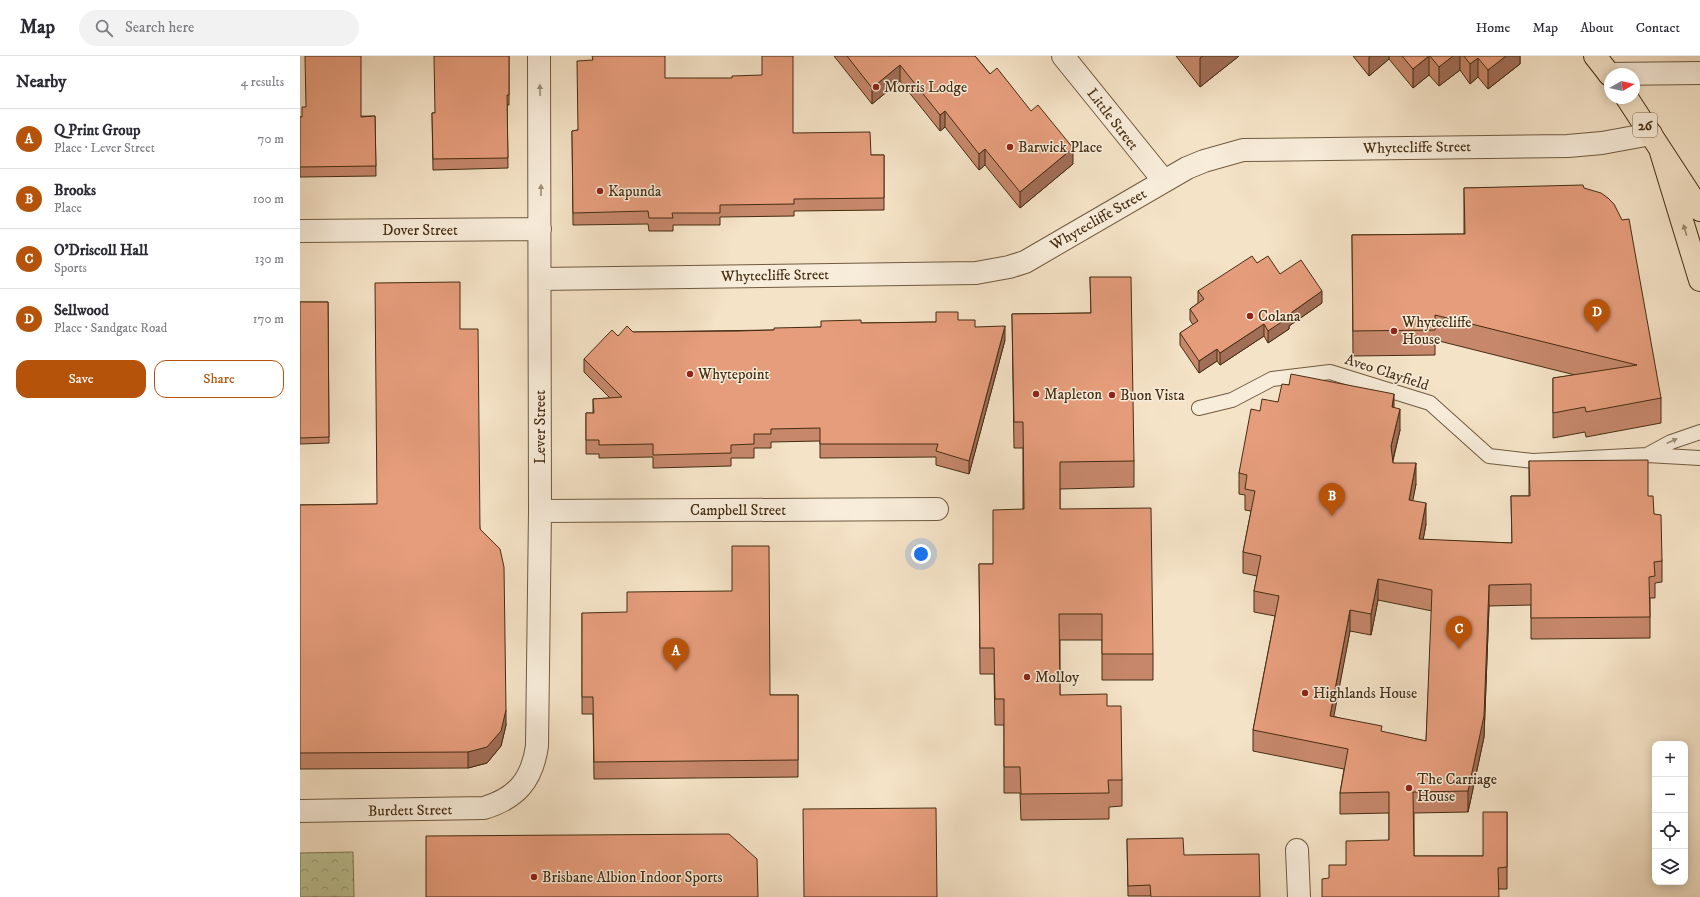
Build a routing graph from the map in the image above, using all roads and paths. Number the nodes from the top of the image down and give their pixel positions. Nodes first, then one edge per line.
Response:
1 (540, 56) edge
2 (1063, 56) edge
3 (1595, 56) edge
4 (1604, 68) edge
5 (1700, 73) edge
6 (1640, 74) edge
7 (1631, 104) edge
8 (1656, 143) junction
9 (1164, 181) junction
10 (1700, 210) edge
11 (540, 229) junction
12 (300, 231) edge
13 (540, 278) junction
14 (1700, 280) edge
15 (1199, 408) dead end
16 (1700, 432) edge
17 (1647, 455) junction
18 (1700, 458) edge
19 (937, 509) dead end
20 (540, 511) junction
21 (515, 793) joint
22 (300, 811) edge
23 (1297, 850) dead end
24 (1298, 897) edge

11 -> 1 street, Lever Street
2 - 9 street, Little Street
3 - 4 highway
5 - 6 street
7 - 8 highway, 26
8 - 9 street, Whytecliffe Street
8 - 10 highway, 26
14 -> 8 highway, 26
9 - 13 street, Whytecliffe Street
11 - 12 street, Dover Street
11 - 13 street, Lever Street
13 - 20 street, Lever Street
15 - 17 lane, Aveo Clayfield
17 -> 16 lane, Aveo Clayfield
17 - 18 lane, Aveo Clayfield
19 - 20 street, Campbell Street
20 - 21 street, Lever Street
21 - 22 street, Burdett Street
23 - 24 street

